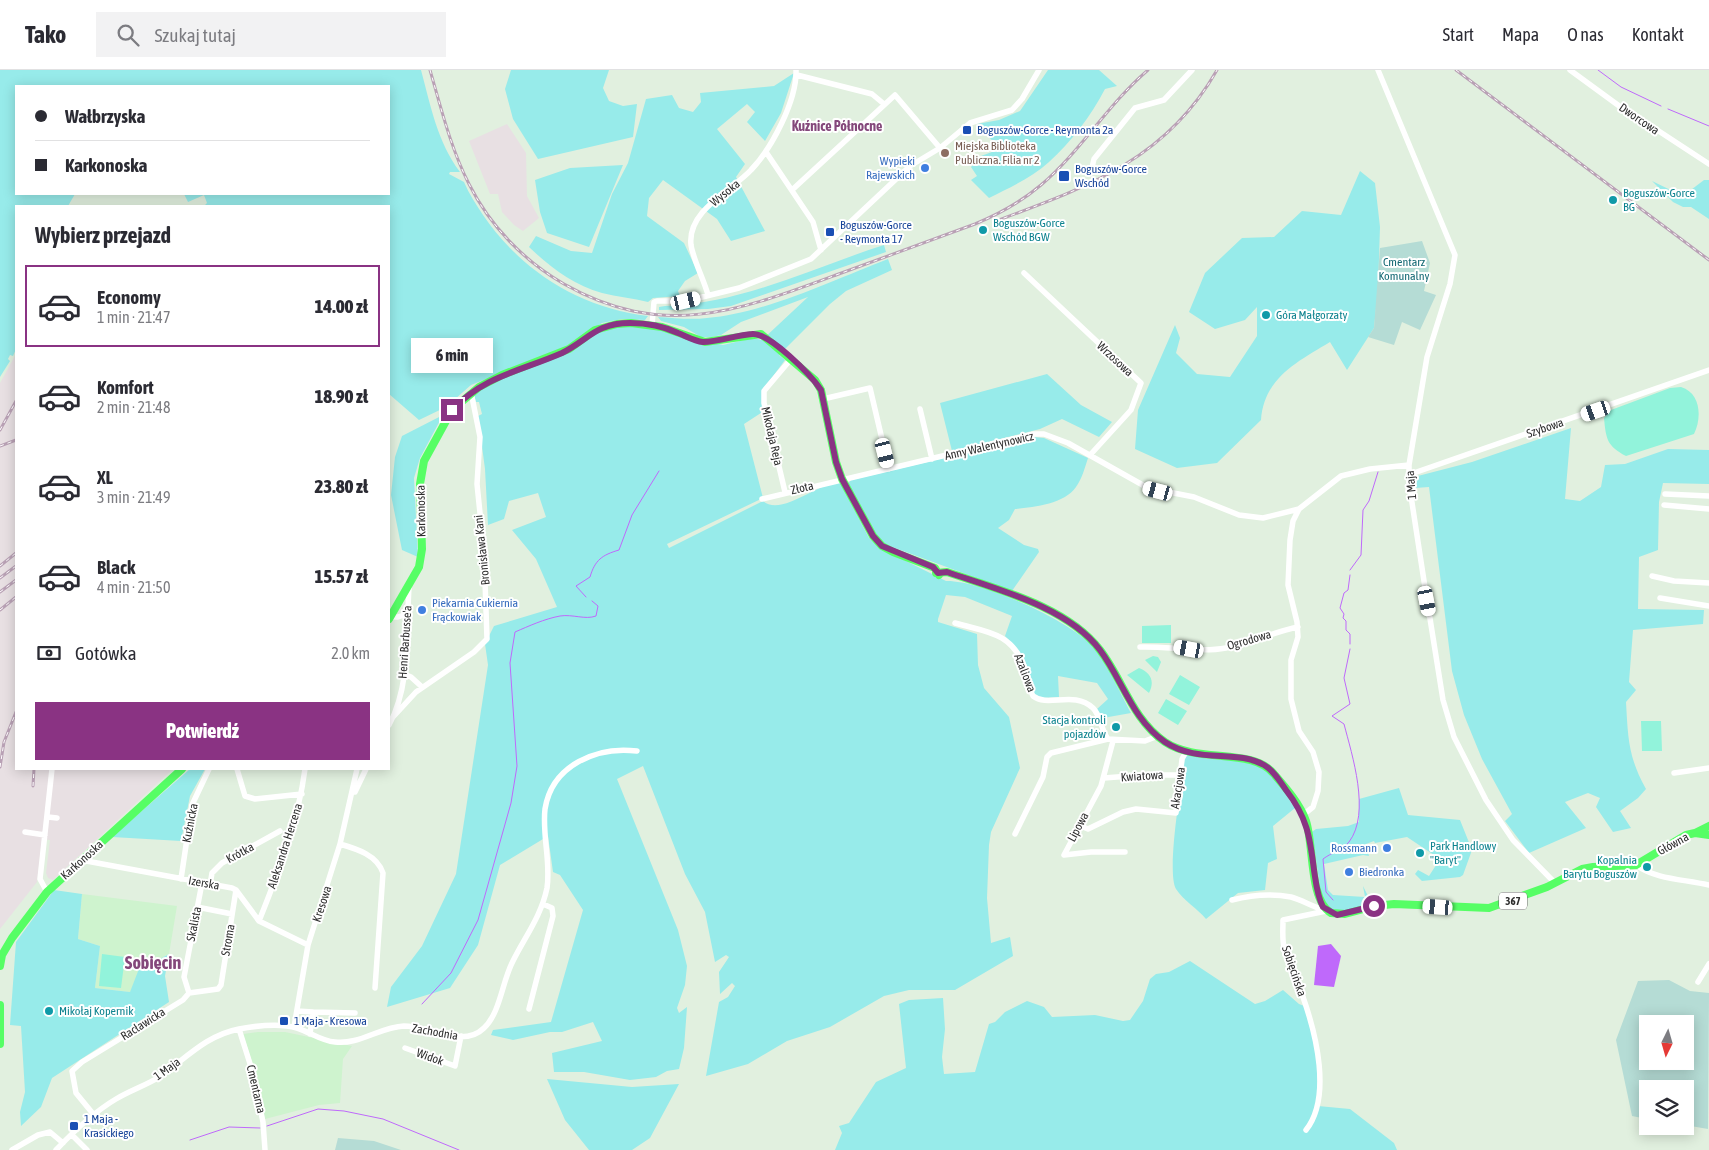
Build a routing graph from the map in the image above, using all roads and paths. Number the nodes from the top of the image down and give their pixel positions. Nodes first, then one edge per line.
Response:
1 (1039, 70) edge
2 (1192, 70) edge
3 (1378, 70) edge
4 (1570, 70) edge
5 (796, 73) edge
6 (884, 104) junction
7 (940, 148) junction
8 (766, 152) junction
9 (1709, 164) edge
10 (1091, 172) dead end
11 (792, 190) junction
12 (821, 250) junction
13 (1024, 274) dead end
14 (708, 296) junction
15 (650, 322) junction
16 (789, 358) junction
17 (1709, 370) edge
18 (471, 392) junction
19 (823, 398) junction
20 (920, 409) dead end
21 (1091, 454) junction
22 (932, 459) junction
23 (1409, 465) junction
24 (889, 469) junction
25 (1408, 475) junction
26 (842, 479) junction
27 (785, 492) junction
28 (1665, 494) dead end
29 (1709, 496) edge
30 (762, 499) dead end
31 (1664, 505) dead end
32 (1299, 509) junction
33 (1709, 509) edge
34 (1286, 513) junction
35 (1293, 521) junction
36 (1652, 576) dead end
37 (1709, 583) edge
38 (409, 587) junction
39 (1660, 598) dead end
40 (1709, 606) edge
41 (407, 614) junction
42 (392, 618) edge
43 (955, 623) dead end
44 (1298, 627) junction
45 (407, 629) junction
46 (1140, 647) dead end
47 (404, 672) junction
48 (422, 687) junction
49 (393, 717) junction
50 (390, 723) edge
51 (1158, 736) junction
52 (1111, 740) junction
53 (637, 751) dead end
54 (1186, 752) junction
55 (1709, 768) edge
56 (52, 770) edge
57 (181, 770) edge
58 (209, 770) edge
59 (237, 770) edge
60 (305, 770) edge
61 (357, 770) edge
62 (366, 770) edge
63 (1674, 773) dead end
64 (1180, 775) junction
65 (1104, 778) junction
66 (302, 794) junction
67 (352, 798) junction
68 (1303, 815) junction
69 (48, 817) junction
70 (57, 818) dead end
71 (1078, 825) junction
72 (280, 831) dead end
73 (1707, 831) edge
74 (25, 832) dead end
75 (1015, 834) dead end
76 (45, 835) junction
77 (340, 844) junction
78 (1125, 852) dead end
79 (81, 860) junction
80 (1636, 866) junction
81 (181, 879) junction
82 (202, 883) junction
83 (1556, 883) junction
84 (210, 885) junction
85 (1709, 885) edge
86 (236, 890) junction
87 (47, 892) junction
88 (1232, 900) dead end
89 (543, 904) junction
90 (1306, 904) junction
91 (197, 907) junction
92 (1326, 910) junction
93 (232, 914) junction
94 (1302, 916) junction
95 (259, 921) junction
96 (308, 945) junction
97 (1709, 964) edge
98 (0, 966) edge
99 (1698, 982) dead end
100 (375, 988) dead end
101 (189, 993) junction
102 (0, 1005) edge
103 (529, 1009) dead end
104 (296, 1012) junction
105 (313, 1012) junction
106 (355, 1013) dead end
107 (294, 1027) junction
108 (239, 1029) junction
109 (310, 1034) junction
110 (461, 1036) junction
111 (0, 1044) edge
112 (405, 1048) dead end
113 (94, 1114) junction
114 (1306, 1130) dead end
115 (72, 1135) junction
116 (63, 1143) junction
117 (12, 1150) edge
118 (56, 1150) edge
119 (87, 1150) edge
120 (264, 1150) edge

1 - 7 street
2 - 10 street
3 - 23 street, 1 Maja
4 - 9 street, Dworcowa
5 - 6 street
5 - 8 street, Wysoka
6 - 7 street
6 - 11 street
7 - 12 street
8 - 11 street
8 - 14 street, Wysoka
11 - 12 street
12 - 14 street
13 - 21 street, Wrzosowa
14 - 15 street
15 - 16 main road, Karkonoska
15 - 18 main road, Karkonoska
16 - 19 main road
16 - 27 street, Mikołaja Reja
17 - 25 street, Szybowa
18 - 38 main road, Karkonoska
18 - 48 street, Bronisława Kani
19 - 24 street
19 - 26 main road
20 - 22 street
21 - 22 street, Anny Walentynowicz
21 - 34 street, Anny Walentynowicz
22 - 24 street, Anny Walentynowicz
23 - 25 street, 1 Maja
23 - 32 street
24 - 26 street, Anny Walentynowicz
25 - 83 street, 1 Maja
26 - 27 street, Złota
26 - 51 main road
27 - 30 street, Złota
28 - 29 street
31 - 33 street
32 - 34 street, Anny Walentynowicz
32 - 35 street
34 - 35 street
35 - 44 street
36 - 37 street
38 - 41 street, Henri Barbusse'a
38 - 42 main road, Karkonoska
39 - 40 street
41 - 42 street
41 - 45 street, Henri Barbusse'a
42 - 45 street
43 - 52 street, Azaliowa
44 - 46 street, Ogrodowa
44 - 68 street
45 - 47 street, Henri Barbusse'a
47 - 48 street
47 - 49 street, Henri Barbusse'a
48 - 49 street, Bronisława Kani
49 - 50 street, Henri Barbusse'a
51 - 52 street
51 - 54 main road
52 - 65 street, Lipowa
52 - 75 street
53 - 89 street, Zachodnia
54 - 64 street, Akacjowa
54 - 68 main road
55 - 63 street
56 - 69 street
57 - 79 main road, Karkonoska
58 - 81 street, Kuźnicka
59 - 66 street
60 - 66 street, Aleksandra Hercena
61 - 67 street
62 - 67 street
64 - 65 street, Kwiatowa
64 - 71 street, Akacjowa
65 - 71 street, Lipowa
66 - 95 street, Aleksandra Hercena
67 - 77 street, Kresowa
68 - 92 main road
69 - 70 street
69 - 76 street
71 - 78 street, Lipowa
72 - 84 street, Krótka
73 - 80 main road, Główna
74 - 76 street
76 - 87 street
77 - 96 street, Kresowa
77 - 100 street
79 - 81 street, Izerska
79 - 87 main road, Karkonoska
80 - 83 main road, 367
80 - 85 street
81 - 82 street, Izerska
82 - 84 street, Izerska
82 - 91 street, Skalista
83 - 92 main road, 367
84 - 86 street, Izerska
86 - 93 street, Stroma
86 - 95 street, Izerska
87 - 98 main road, Karkonoska
88 - 90 street
89 - 103 street
89 - 110 street, Zachodnia
90 - 92 street
90 - 94 street
91 - 93 street
91 - 101 street, Skalista
92 - 94 street, Sobięcińska
93 - 101 street, Stroma
94 - 114 street, Sobięcińska
95 - 96 street, Izerska
96 - 104 street, Kresowa
97 - 99 street
101 - 113 street, Racławicka
102 - 111 main road
104 - 105 street
104 - 107 street, Kresowa
105 - 106 street
105 - 109 street
107 - 108 street, 1 Maja
107 - 109 street, Zachodnia
108 - 113 street, 1 Maja
108 - 120 street, Cmentarna
109 - 110 street, Zachodnia
110 - 112 street, Widok
113 - 115 street, 1 Maja
115 - 116 street, 1 Maja
115 - 119 street
116 - 117 street
116 - 118 street, 1 Maja

